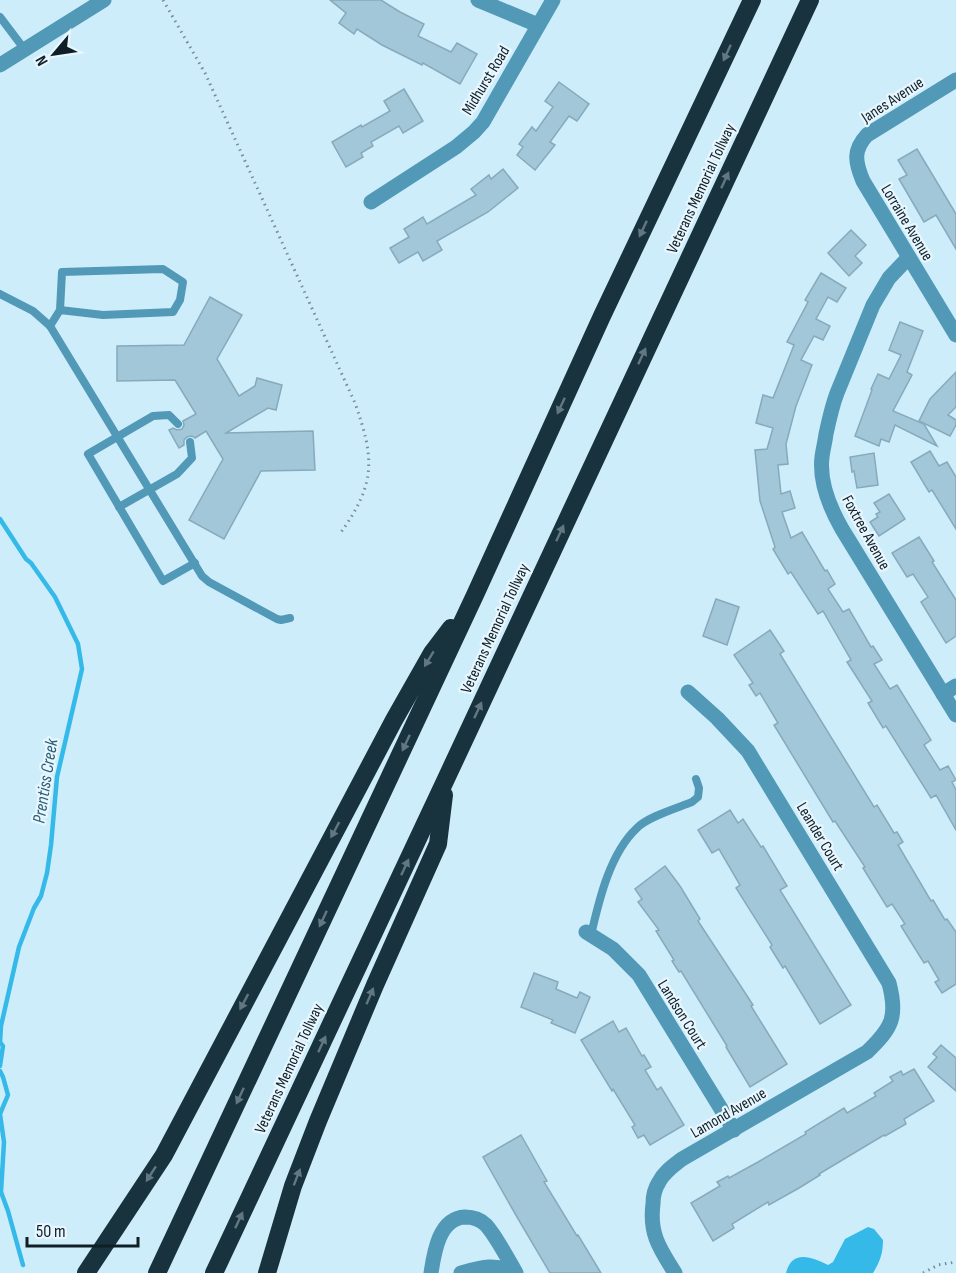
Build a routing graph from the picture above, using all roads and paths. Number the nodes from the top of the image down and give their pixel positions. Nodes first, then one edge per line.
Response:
1 (104, 0) edge
2 (163, 0) edge
3 (478, 0) edge
4 (553, 0) edge
5 (752, 0) edge
6 (810, 0) edge
7 (0, 17) edge
8 (538, 25) junction
9 (25, 50) junction
10 (0, 65) edge
11 (956, 80) edge
12 (856, 156) joint
13 (371, 202) dead end
14 (908, 258) junction
15 (0, 294) edge
16 (60, 310) junction
17 (50, 326) junction
18 (956, 334) edge
19 (178, 424) dead end
20 (117, 436) junction
21 (190, 442) dead end
22 (149, 489) junction
23 (119, 507) junction
24 (339, 535) dead end
25 (195, 563) junction
26 (475, 595) junction
27 (290, 618) dead end
28 (950, 690) edge
29 (688, 692) dead end
30 (956, 715) edge
31 (446, 779) junction
32 (696, 779) dead end
33 (588, 933) joint
34 (893, 1016) joint
35 (734, 1130) junction
36 (956, 1262) edge
37 (86, 1273) edge
38 (157, 1273) edge
39 (214, 1273) edge
40 (267, 1273) edge
41 (430, 1273) edge
42 (461, 1273) edge
43 (516, 1273) edge
44 (675, 1273) edge
45 (923, 1273) edge

1 - 9 street
2 - 24 path
3 - 8 street
4 - 8 street, Midhurst Road
5 -> 26 highway, Veterans Memorial Tollway
31 -> 6 highway, Veterans Memorial Tollway
7 - 9 lane
8 - 13 street, Midhurst Road
9 - 10 street
11 - 12 street, Janes Avenue
12 - 14 street, Lorraine Avenue
14 - 18 street, Lorraine Avenue
14 - 28 street, Foxtree Avenue
15 - 17 lane
16 - 16 lane
16 - 17 lane
17 - 20 lane
19 - 20 lane
20 - 22 lane
20 - 23 lane
21 - 22 lane
22 - 23 lane
22 - 25 lane
23 - 25 lane
25 - 27 lane
26 -> 37 highway
26 -> 38 highway, Veterans Memorial Tollway
28 - 30 street, Foxtree Avenue
29 - 34 street, Leander Court
39 -> 31 highway, Veterans Memorial Tollway
40 -> 31 highway
32 - 33 lane
33 - 35 street, Landson Court
34 - 35 street, Lamond Avenue
35 - 44 street, Lamond Avenue
36 - 45 path
41 - 43 street
42 - 43 street

